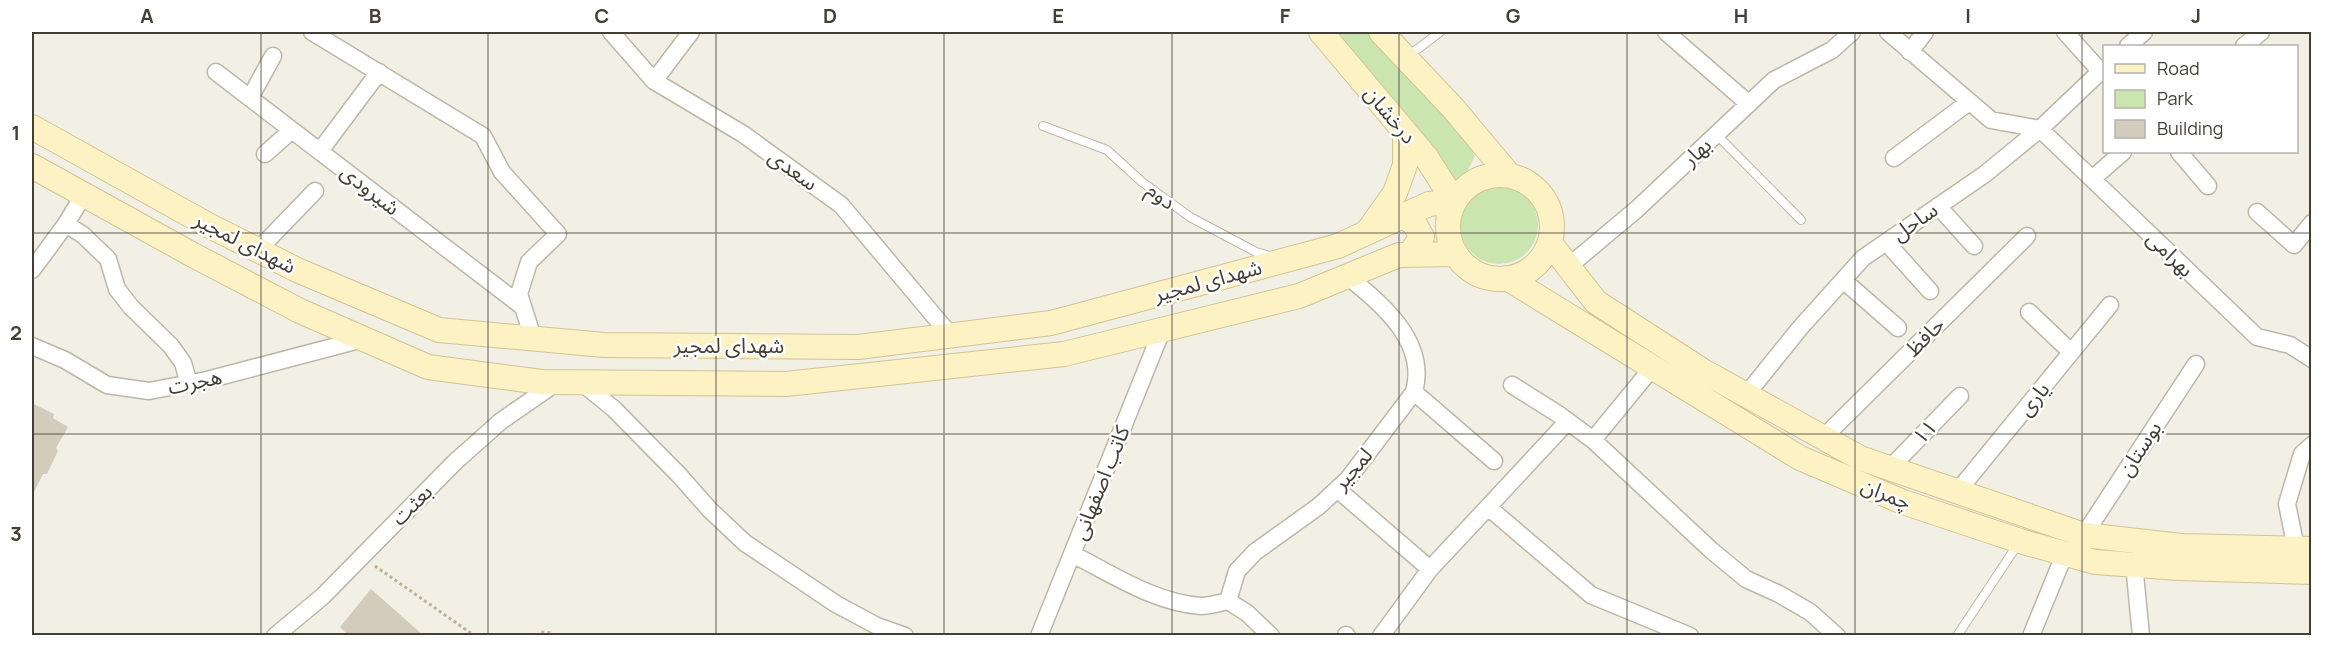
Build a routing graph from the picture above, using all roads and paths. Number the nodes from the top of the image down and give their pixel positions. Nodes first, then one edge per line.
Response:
1 (312, 32) edge
2 (611, 32) edge
3 (691, 32) edge
4 (1321, 32) edge
5 (1381, 32) edge
6 (1440, 32) edge
7 (1665, 32) edge
8 (1852, 32) edge
9 (1888, 32) edge
10 (1924, 32) edge
11 (2064, 32) edge
12 (2144, 32) edge
13 (2260, 32) edge
14 (2129, 45) edge
15 (2245, 45) edge
16 (1910, 52) junction
17 (273, 56) dead end
18 (1406, 58) junction
19 (2103, 70) edge
20 (216, 72) dead end
21 (379, 72) junction
22 (654, 81) junction
23 (250, 98) junction
24 (1969, 102) junction
25 (1749, 104) junction
26 (1042, 126) dead end
27 (32, 128) edge
28 (2040, 129) junction
29 (292, 130) junction
30 (1406, 133) junction
31 (1716, 134) junction
32 (320, 151) junction
33 (2122, 153) edge
34 (2180, 153) edge
35 (265, 154) dead end
36 (1894, 158) dead end
37 (32, 166) edge
38 (1509, 175) junction
39 (2092, 179) junction
40 (2208, 186) dead end
41 (315, 191) dead end
42 (84, 194) junction
43 (1454, 201) junction
44 (168, 203) junction
45 (1938, 206) junction
46 (2257, 212) dead end
47 (1402, 216) junction
48 (1801, 220) dead end
49 (2312, 223) edge
50 (66, 224) junction
51 (208, 225) junction
52 (153, 232) junction
53 (1366, 233) junction
54 (2027, 236) dead end
55 (1886, 242) junction
56 (1550, 243) junction
57 (1974, 246) dead end
58 (258, 250) junction
59 (1456, 254) junction
60 (193, 255) junction
61 (1409, 255) junction
62 (1285, 261) junction
63 (1569, 266) junction
64 (32, 270) edge
65 (1347, 276) junction
66 (1507, 278) junction
67 (1843, 280) junction
68 (1930, 291) dead end
69 (2110, 305) dead end
70 (523, 308) junction
71 (2029, 312) dead end
72 (1898, 328) dead end
73 (1162, 330) junction
74 (951, 336) junction
75 (533, 338) junction
76 (363, 339) junction
77 (32, 346) edge
78 (2071, 352) junction
79 (2312, 359) edge
80 (2196, 364) dead end
81 (1652, 368) junction
82 (556, 382) junction
83 (582, 383) junction
84 (189, 384) junction
85 (1512, 385) dead end
86 (1414, 392) junction
87 (1746, 395) junction
88 (1960, 396) dead end
89 (1568, 421) junction
90 (1824, 438) junction
91 (1593, 440) junction
92 (2312, 445) edge
93 (1494, 461) dead end
94 (1889, 468) junction
95 (1337, 489) junction
96 (1957, 492) junction
97 (1488, 507) junction
98 (2084, 535) junction
99 (2020, 541) junction
100 (2304, 549) edge
101 (2065, 553) junction
102 (1072, 554) junction
103 (361, 557) junction
104 (2134, 564) junction
105 (1430, 569) junction
106 (2312, 572) edge
107 (1228, 601) junction
108 (275, 636) edge
109 (475, 636) edge
110 (537, 636) edge
111 (554, 636) edge
112 (904, 636) edge
113 (1039, 636) edge
114 (1271, 636) edge
115 (1381, 636) edge
116 (1690, 636) edge
117 (1837, 636) edge
118 (1957, 636) edge
119 (2031, 636) edge
120 (2141, 636) edge

1 - 21 street
2 - 22 street, سعدی
3 - 22 street
4 - 30 main road, درخشان
5 - 18 main road
6 - 18 lane
7 - 25 street
8 - 25 street, بهار
9 - 16 street
10 - 16 street
11 - 19 street
12 - 14 street
13 - 15 street
16 - 24 street
17 - 23 street
18 - 38 main road
19 - 28 street, ساحل
20 - 23 street, شیرودی
21 - 32 street
21 - 70 street
22 - 74 street, سعدی
23 - 29 street, شیرودی
24 - 28 street
24 - 36 street
25 - 31 street, بهار
26 - 62 lane, دوم
27 - 44 main road, شهدای لمجیر
28 - 39 street, بهرامی
28 - 45 street, ساحل
29 - 32 street, شیرودی
29 - 35 street
30 - 43 main road, درخشان
30 - 53 main road
31 - 48 lane
31 - 63 street, بهار
32 - 70 street, شیرودی
33 - 39 street
34 - 40 street
37 - 42 main road, شهدای لمجیر
38 - 43 main road
38 - 56 main road
39 - 79 street, بهرامی
41 - 58 street
42 - 50 street
42 - 52 main road, شهدای لمجیر
43 - 47 main road, شهدای لمجیر
43 - 59 main road
44 - 51 main road, شهدای لمجیر
44 - 52 main road
45 - 55 street, ساحل
45 - 57 street
46 - 49 street
47 - 53 main road, شهدای لمجیر
47 - 61 main road
50 - 64 street
50 - 84 street
51 - 58 main road, شهدای لمجیر
51 - 60 main road
52 - 60 main road, شهدای لمجیر
53 - 62 main road, شهدای لمجیر
54 - 90 street, حافظ
55 - 67 street, ساحل
55 - 68 street
56 - 63 main road, چمران
56 - 66 main road
58 - 75 main road, شهدای لمجیر
59 - 61 main road, شهدای لمجیر
59 - 66 main road
60 - 76 main road, شهدای لمجیر
61 - 65 main road, شهدای لمجیر
62 - 74 main road, شهدای لمجیر
63 - 87 main road, چمران
65 - 73 main road, شهدای لمجیر
65 - 86 street
66 - 81 main road, چمران
67 - 72 street
67 - 87 street, ساحل
69 - 78 street, یاری
70 - 75 street
71 - 78 street
73 - 83 main road, شهدای لمجیر
73 - 102 street, کاتب اصفهانی
74 - 75 main road, شهدای لمجیر
76 - 82 main road, شهدای لمجیر
76 - 84 street, هجرت
77 - 84 street, هجرت
78 - 96 street, یاری
80 - 98 street, بوستان
81 - 91 street
81 - 99 main road, چمران
82 - 83 main road, شهدای لمجیر
82 - 103 street, بعثت
83 - 112 street
85 - 89 street
86 - 93 street
86 - 95 street, لمجیر
87 - 90 main road, چمران
88 - 94 street, ۱۱
89 - 91 street
89 - 97 street
90 - 94 main road, چمران
91 - 117 street
92 - 100 street
94 - 96 main road, چمران
95 - 105 street
95 - 107 street, لمجیر
96 - 98 main road, چمران
97 - 105 street
97 - 116 street
98 - 100 main road, چمران
99 - 101 main road, چمران
99 - 118 lane
101 - 104 main road, چمران
101 - 119 street
102 - 107 street
102 - 113 street, کاتب اصفهانی
103 - 108 street, بعثت
103 - 109 path
104 - 106 main road, چمران
104 - 120 street
105 - 115 street
107 - 114 street
110 - 111 path

